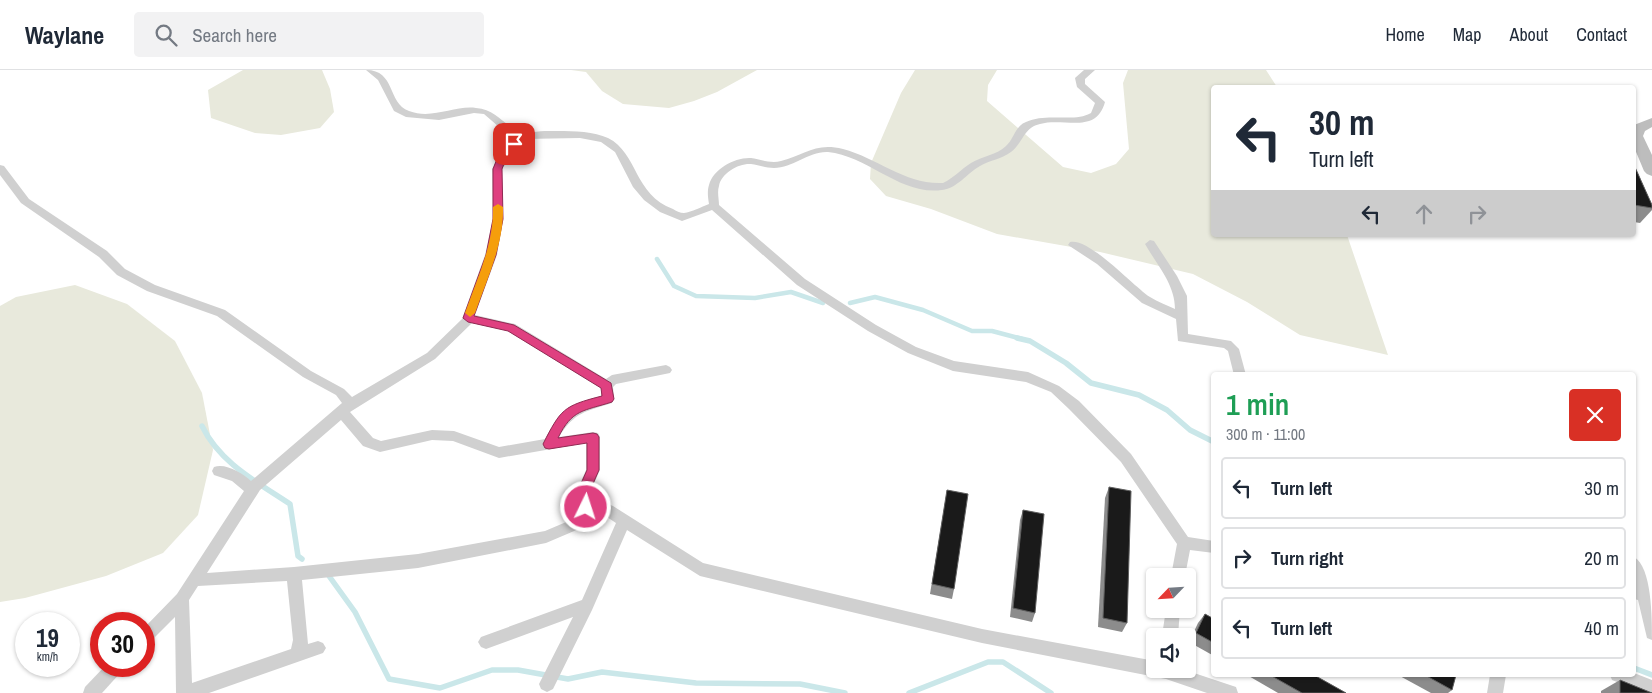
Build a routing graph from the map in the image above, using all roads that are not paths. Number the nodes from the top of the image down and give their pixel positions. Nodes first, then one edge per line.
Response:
1 (371, 70) edge
2 (1090, 70) edge
3 (1652, 122) edge
4 (521, 136) junction
5 (0, 168) edge
6 (1652, 171) edge
7 (714, 206) junction
8 (1150, 244) dead end
9 (1074, 245) dead end
10 (1182, 317) junction
11 (468, 318) junction
12 (666, 370) dead end
13 (1239, 372) edge
14 (607, 386) junction
15 (346, 407) junction
16 (549, 444) junction
17 (219, 471) dead end
18 (256, 486) junction
19 (597, 515) junction
20 (624, 521) junction
21 (1184, 543) junction
22 (1211, 547) edge
23 (1636, 566) edge
24 (1179, 568) edge
25 (294, 574) junction
26 (194, 580) junction
27 (1639, 594) edge
28 (182, 598) junction
29 (586, 605) junction
30 (155, 626) edge
31 (1652, 633) edge
32 (486, 642) dead end
33 (318, 648) dead end
34 (298, 654) junction
35 (1146, 666) edge
36 (106, 677) edge
37 (1498, 677) edge
38 (1623, 677) edge
39 (1188, 678) edge
40 (547, 684) dead end
41 (1652, 688) edge
42 (91, 693) edge
43 (185, 693) edge
44 (1230, 693) edge
45 (1495, 693) edge

1 - 4 street
2 - 7 street
3 - 6 street
4 - 7 street
4 - 11 street
5 - 15 street
7 - 21 street
8 - 10 street
9 - 10 street
10 - 13 street
11 - 14 street
11 - 15 street
12 - 14 street
14 - 16 street
15 - 16 street
15 - 18 street
16 - 19 street
17 - 18 street
18 - 26 street
19 - 20 street
19 - 25 street
20 - 29 street
20 - 35 street
21 - 22 street
21 - 24 street
23 - 27 street
25 - 26 street
25 - 34 street
26 - 28 street
27 - 31 street
28 - 30 street
28 - 43 street
29 - 32 street
29 - 40 street
33 - 34 street
34 - 43 street
36 - 42 street
37 - 45 street
38 - 41 street
39 - 44 street

